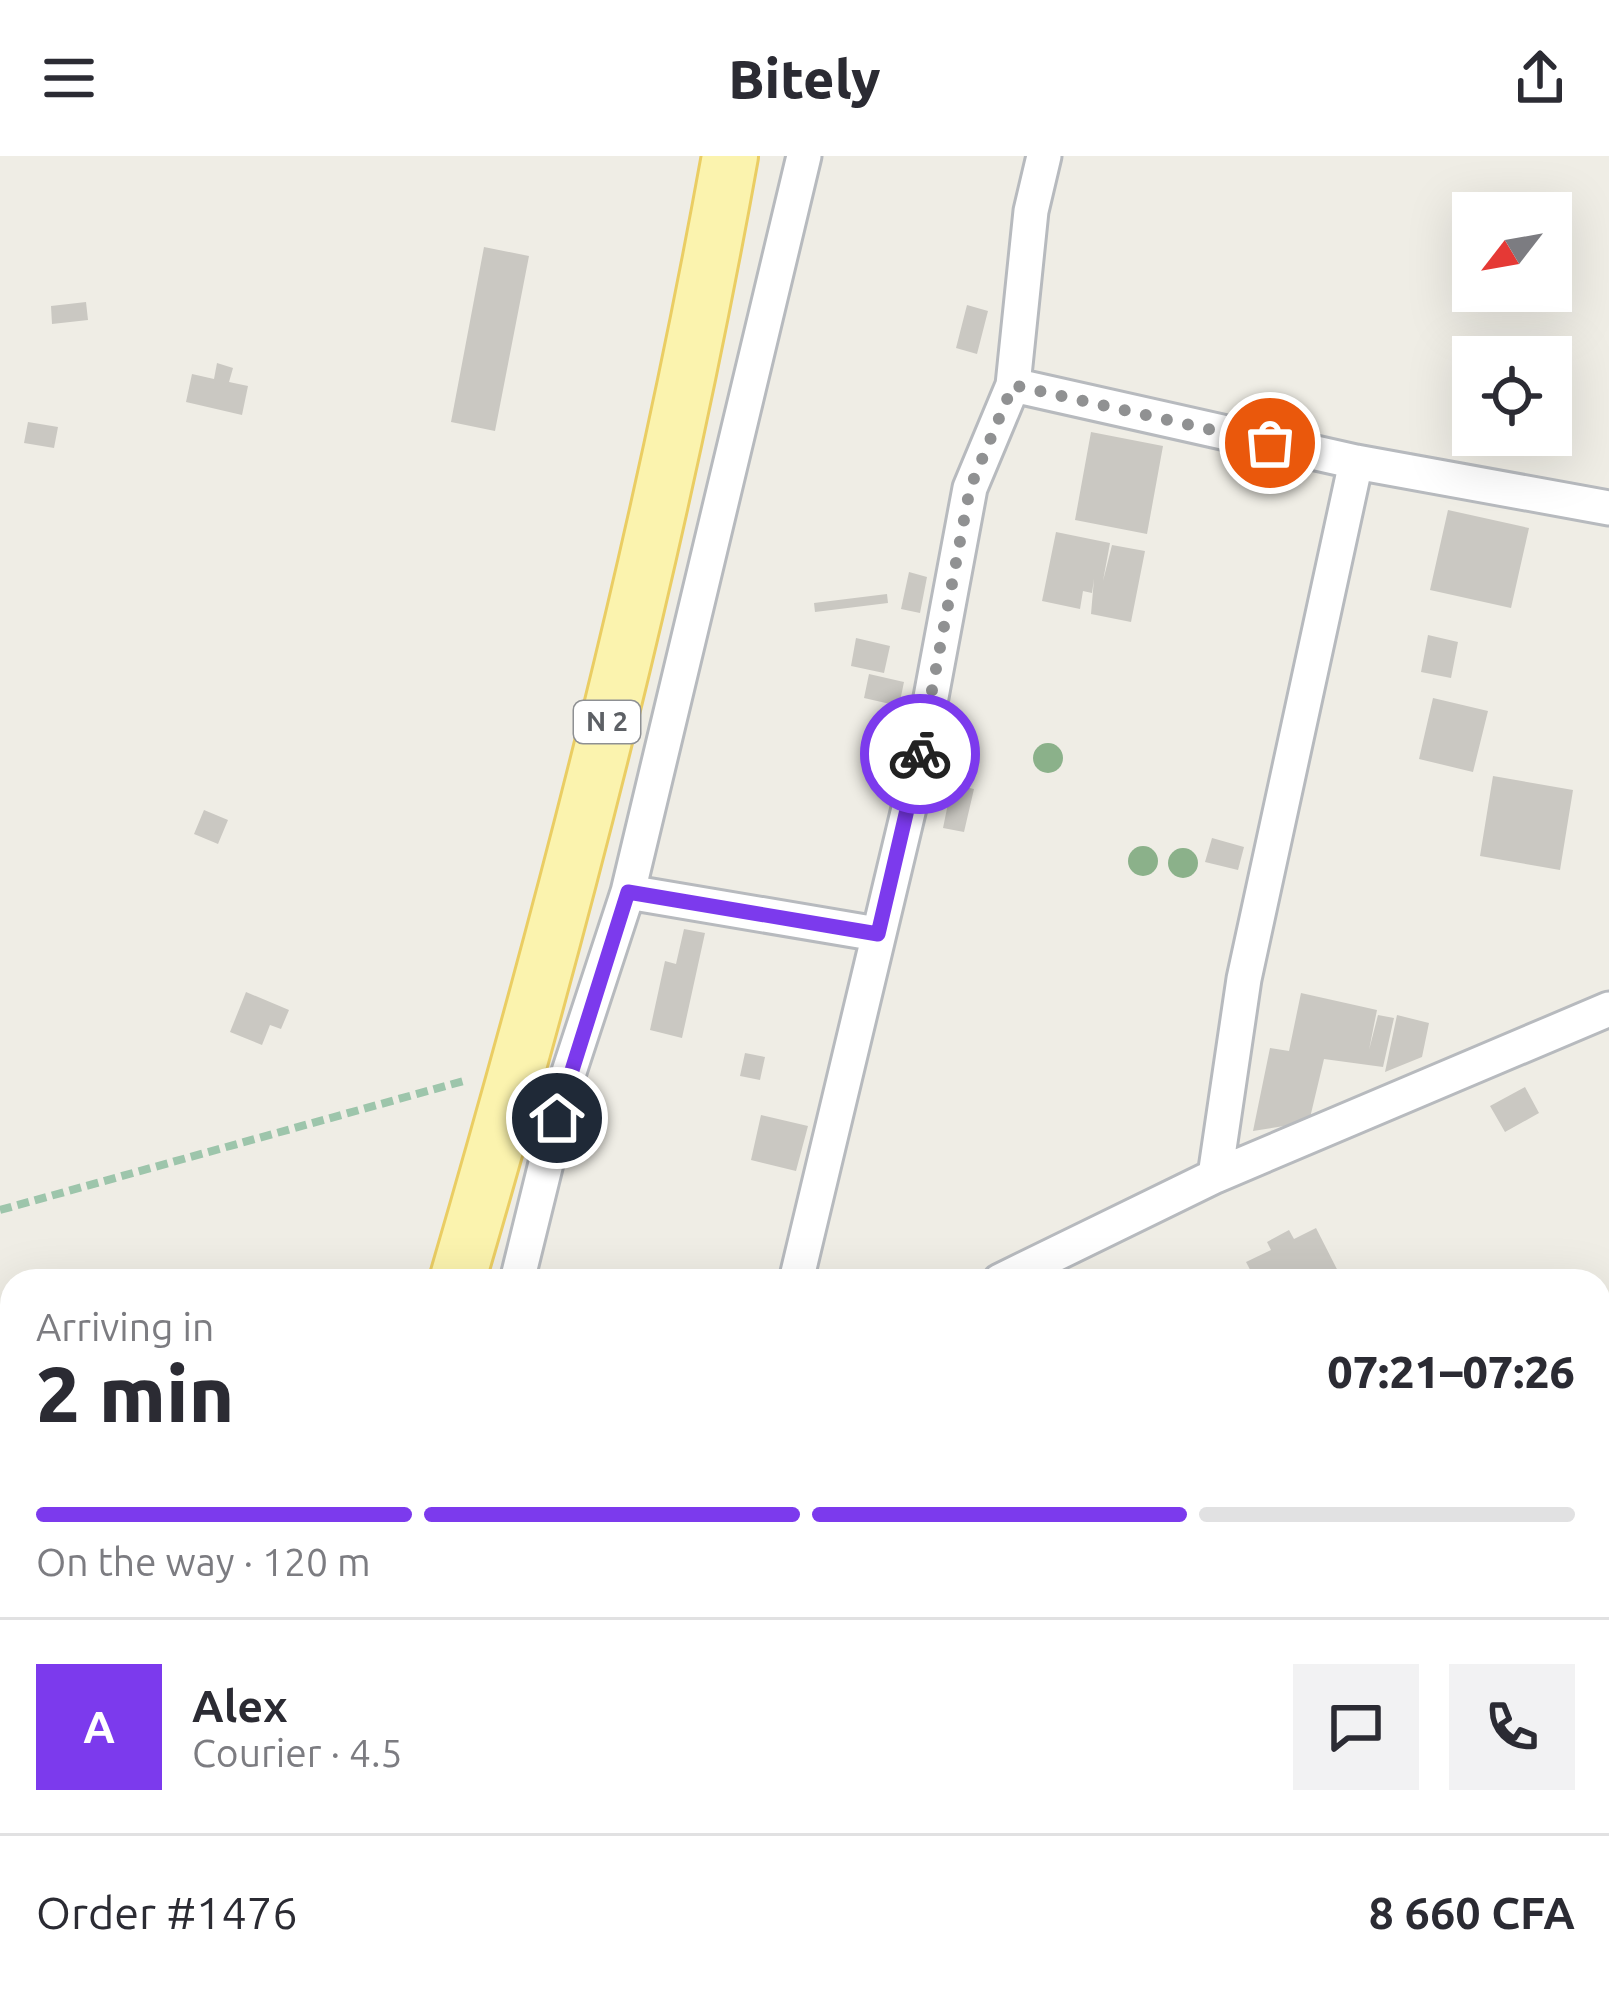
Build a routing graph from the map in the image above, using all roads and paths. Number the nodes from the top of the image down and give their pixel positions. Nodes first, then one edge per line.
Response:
1 (730, 156) edge
2 (804, 156) edge
3 (1044, 156) edge
4 (1013, 385) junction
5 (1356, 462) junction
6 (1609, 508) edge
7 (628, 892) junction
8 (878, 934) junction
9 (1609, 1009) edge
10 (520, 1066) junction
11 (1215, 1176) junction
12 (0, 1210) edge
13 (461, 1269) edge
14 (520, 1269) edge
15 (799, 1269) edge
16 (1025, 1269) edge

1 - 10 main road, N 2
2 - 7 street
3 - 4 street
4 - 5 street
4 - 8 street
5 - 6 street
5 - 11 street
7 - 8 street
7 - 14 street
8 - 15 street
9 - 11 street
10 - 12 path
10 - 13 main road, N 2
11 - 16 street

